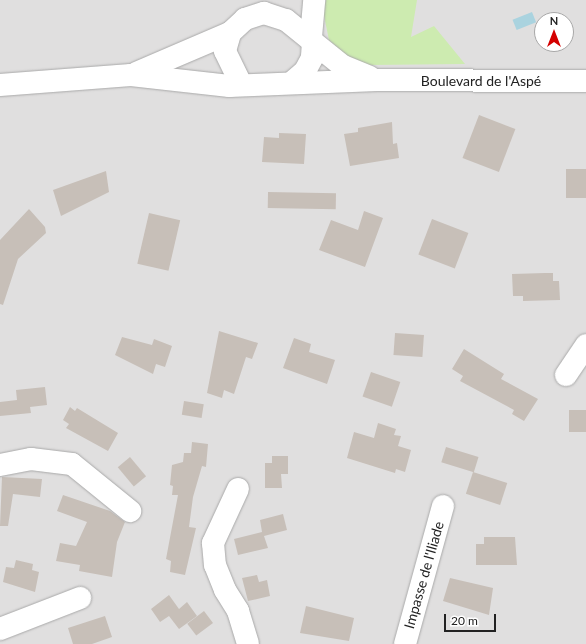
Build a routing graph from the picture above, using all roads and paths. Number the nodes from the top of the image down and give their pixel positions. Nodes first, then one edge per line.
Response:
1 (283, 0) edge
2 (314, 0) edge
3 (264, 13) junction
4 (230, 33) junction
5 (312, 40) junction
6 (131, 75) junction
7 (377, 80) junction
8 (586, 81) edge
9 (291, 83) junction
10 (241, 84) junction
11 (0, 85) edge
12 (586, 345) edge
13 (566, 375) dead end
14 (0, 465) edge
15 (238, 489) dead end
16 (443, 506) dead end
17 (130, 511) dead end
18 (80, 598) dead end
19 (0, 629) edge
20 (248, 644) edge
21 (405, 644) edge

1 - 3 street
2 - 5 street
3 - 4 street
3 - 5 street
4 - 6 street
4 - 10 street
5 - 7 street, Boulevard de l'Aspé
5 - 9 street
6 - 10 street
6 - 11 street
7 - 8 street, Boulevard de l'Aspé
7 - 9 street, Boulevard de l'Aspé
9 - 10 street
12 - 13 street
14 - 17 street
15 - 20 street
16 - 21 street, Impasse de l'Iliade
18 - 19 street

